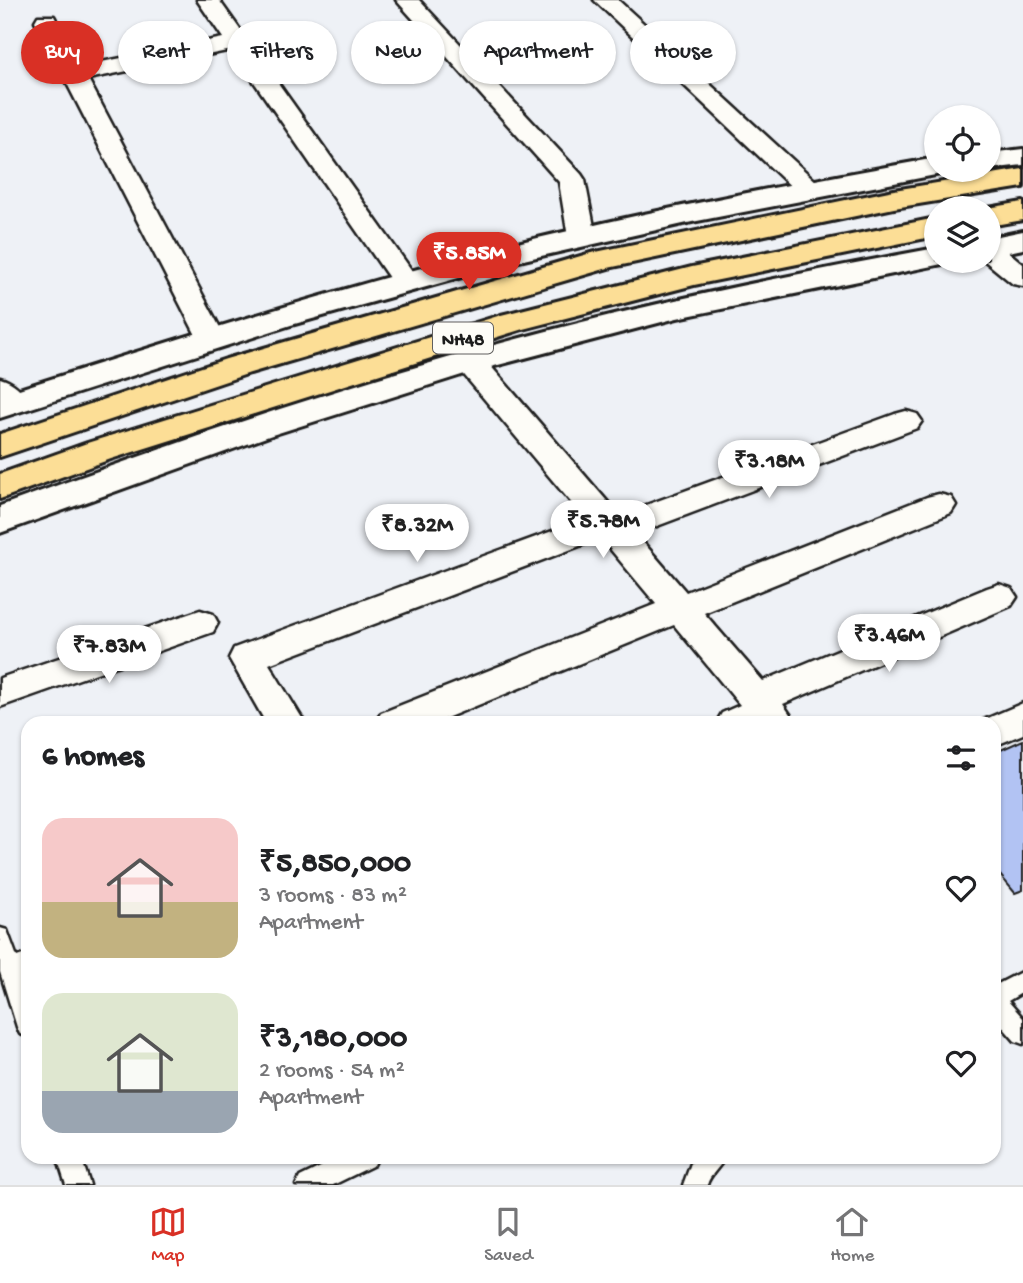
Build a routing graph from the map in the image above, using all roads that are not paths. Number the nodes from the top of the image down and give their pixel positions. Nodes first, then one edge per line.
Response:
1 (208, 0) edge
2 (407, 0) edge
3 (605, 0) edge
4 (227, 27) edge
5 (227, 44) edge
6 (104, 69) edge
7 (80, 84) edge
8 (267, 84) edge
9 (1023, 156) edge
10 (1001, 159) edge
11 (924, 169) edge
12 (1023, 178) edge
13 (810, 189) junction
14 (1023, 211) edge
15 (1001, 215) edge
16 (924, 229) edge
17 (583, 237) junction
18 (1023, 240) edge
19 (1001, 245) edge
20 (924, 259) edge
21 (1001, 259) edge
22 (1023, 278) edge
23 (406, 282) junction
24 (211, 339) junction
25 (471, 362) junction
26 (5, 399) edge
27 (906, 421) dead end
28 (0, 446) edge
29 (0, 487) edge
30 (939, 505) dead end
31 (0, 520) edge
32 (610, 526) junction
33 (999, 597) dead end
34 (679, 608) junction
35 (200, 624) dead end
36 (0, 693) edge
37 (759, 713) edge
38 (282, 716) edge
39 (411, 716) edge
40 (1023, 718) edge
41 (1001, 728) edge
42 (0, 937) edge
43 (19, 966) edge
44 (1023, 981) edge
45 (1001, 995) edge
46 (1001, 1007) edge
47 (1023, 1034) edge
48 (71, 1164) edge
49 (351, 1164) edge
50 (706, 1164) edge
51 (78, 1185) edge
52 (307, 1185) edge
53 (695, 1185) edge

1 - 4 street
2 - 17 street
3 - 13 street
5 - 6 street
7 - 24 street
8 - 23 street
9 - 10 street
11 - 13 street
12 - 28 highway, NH48
13 - 17 street
14 - 15 highway
16 - 29 highway, NH48
17 - 23 street
18 - 19 street
20 - 25 street
21 - 22 street
23 - 24 street
24 - 26 street
25 - 31 street
25 - 32 street
27 - 32 street
30 - 34 street
32 - 34 street
32 - 38 street
33 - 37 street
34 - 37 street
34 - 39 street
35 - 36 street
40 - 41 street
42 - 43 lane
44 - 45 lane
46 - 47 lane
48 - 51 lane
49 - 52 lane
50 - 53 lane

